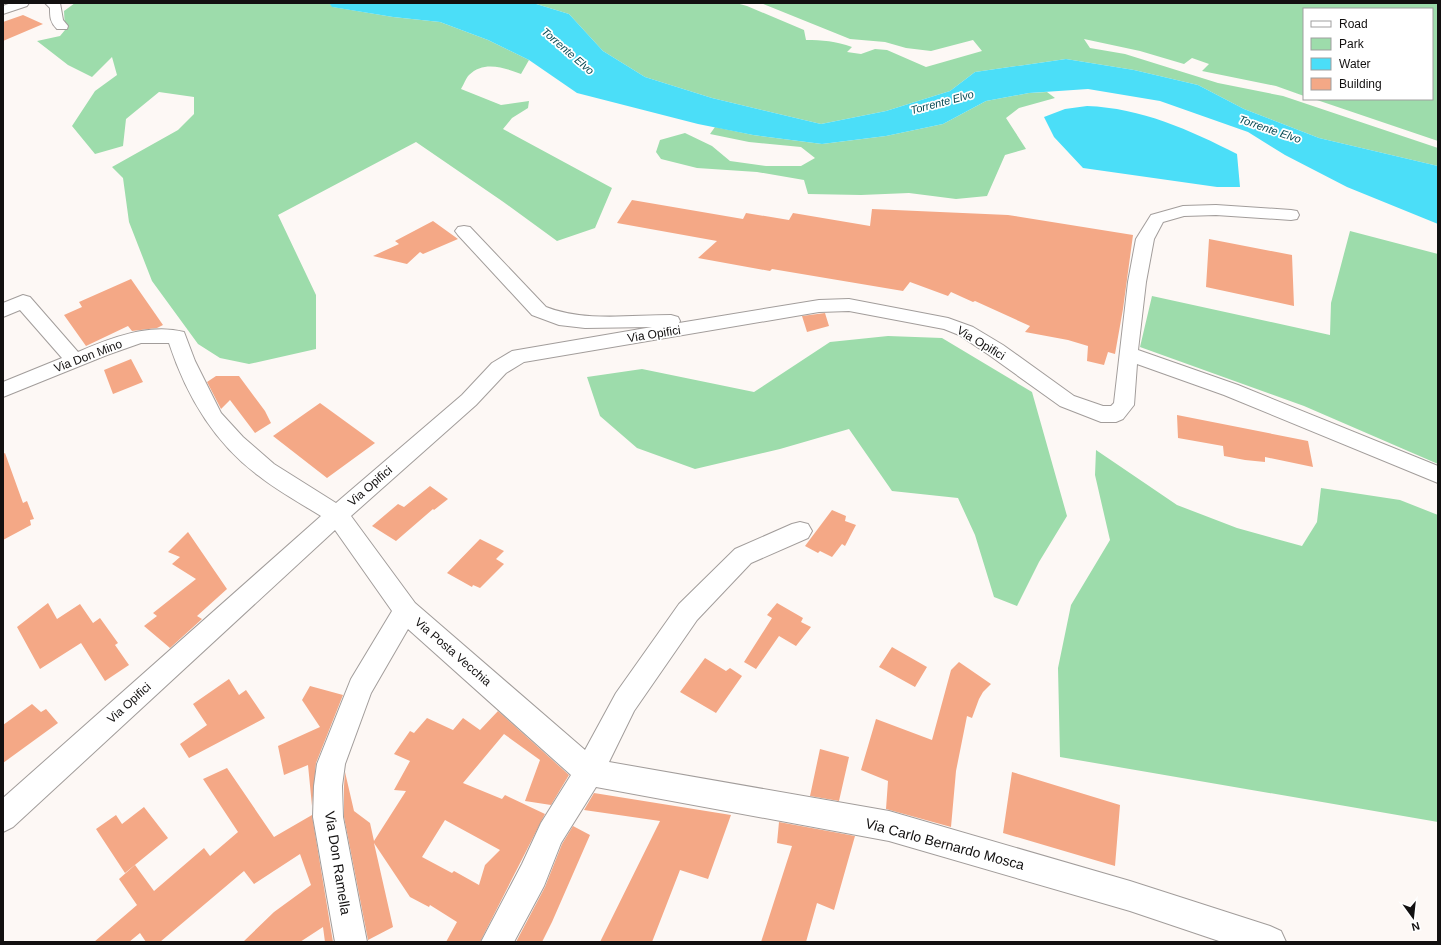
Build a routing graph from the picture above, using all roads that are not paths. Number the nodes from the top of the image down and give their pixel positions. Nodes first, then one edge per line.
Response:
1 (23, 3) edge
2 (51, 3) edge
3 (3, 10) edge
4 (62, 26) dead end
5 (1292, 215) dead end
6 (464, 231) dead end
7 (3, 311) edge
8 (692, 328) junction
9 (1128, 354) junction
10 (75, 361) junction
11 (3, 390) edge
12 (1438, 475) edge
13 (337, 515) junction
14 (800, 531) dead end
15 (406, 611) junction
16 (589, 772) junction
17 (3, 817) edge
18 (351, 942) edge
19 (497, 942) edge
20 (1270, 942) edge

1 - 3 street
2 - 4 street
5 - 9 street, Via Opifici
6 - 8 street
7 - 10 street
8 - 9 street, Via Opifici
8 - 13 street, Via Opifici
9 - 12 street
10 - 11 street, Via Don Mino
10 - 13 street, Via Don Mino
13 - 15 street, Via Posta Vecchia
13 - 17 street, Via Opifici
14 - 16 street
15 - 16 street, Via Posta Vecchia
15 - 18 street, Via Don Ramella
16 - 19 street
16 - 20 street, Via Carlo Bernardo Mosca

